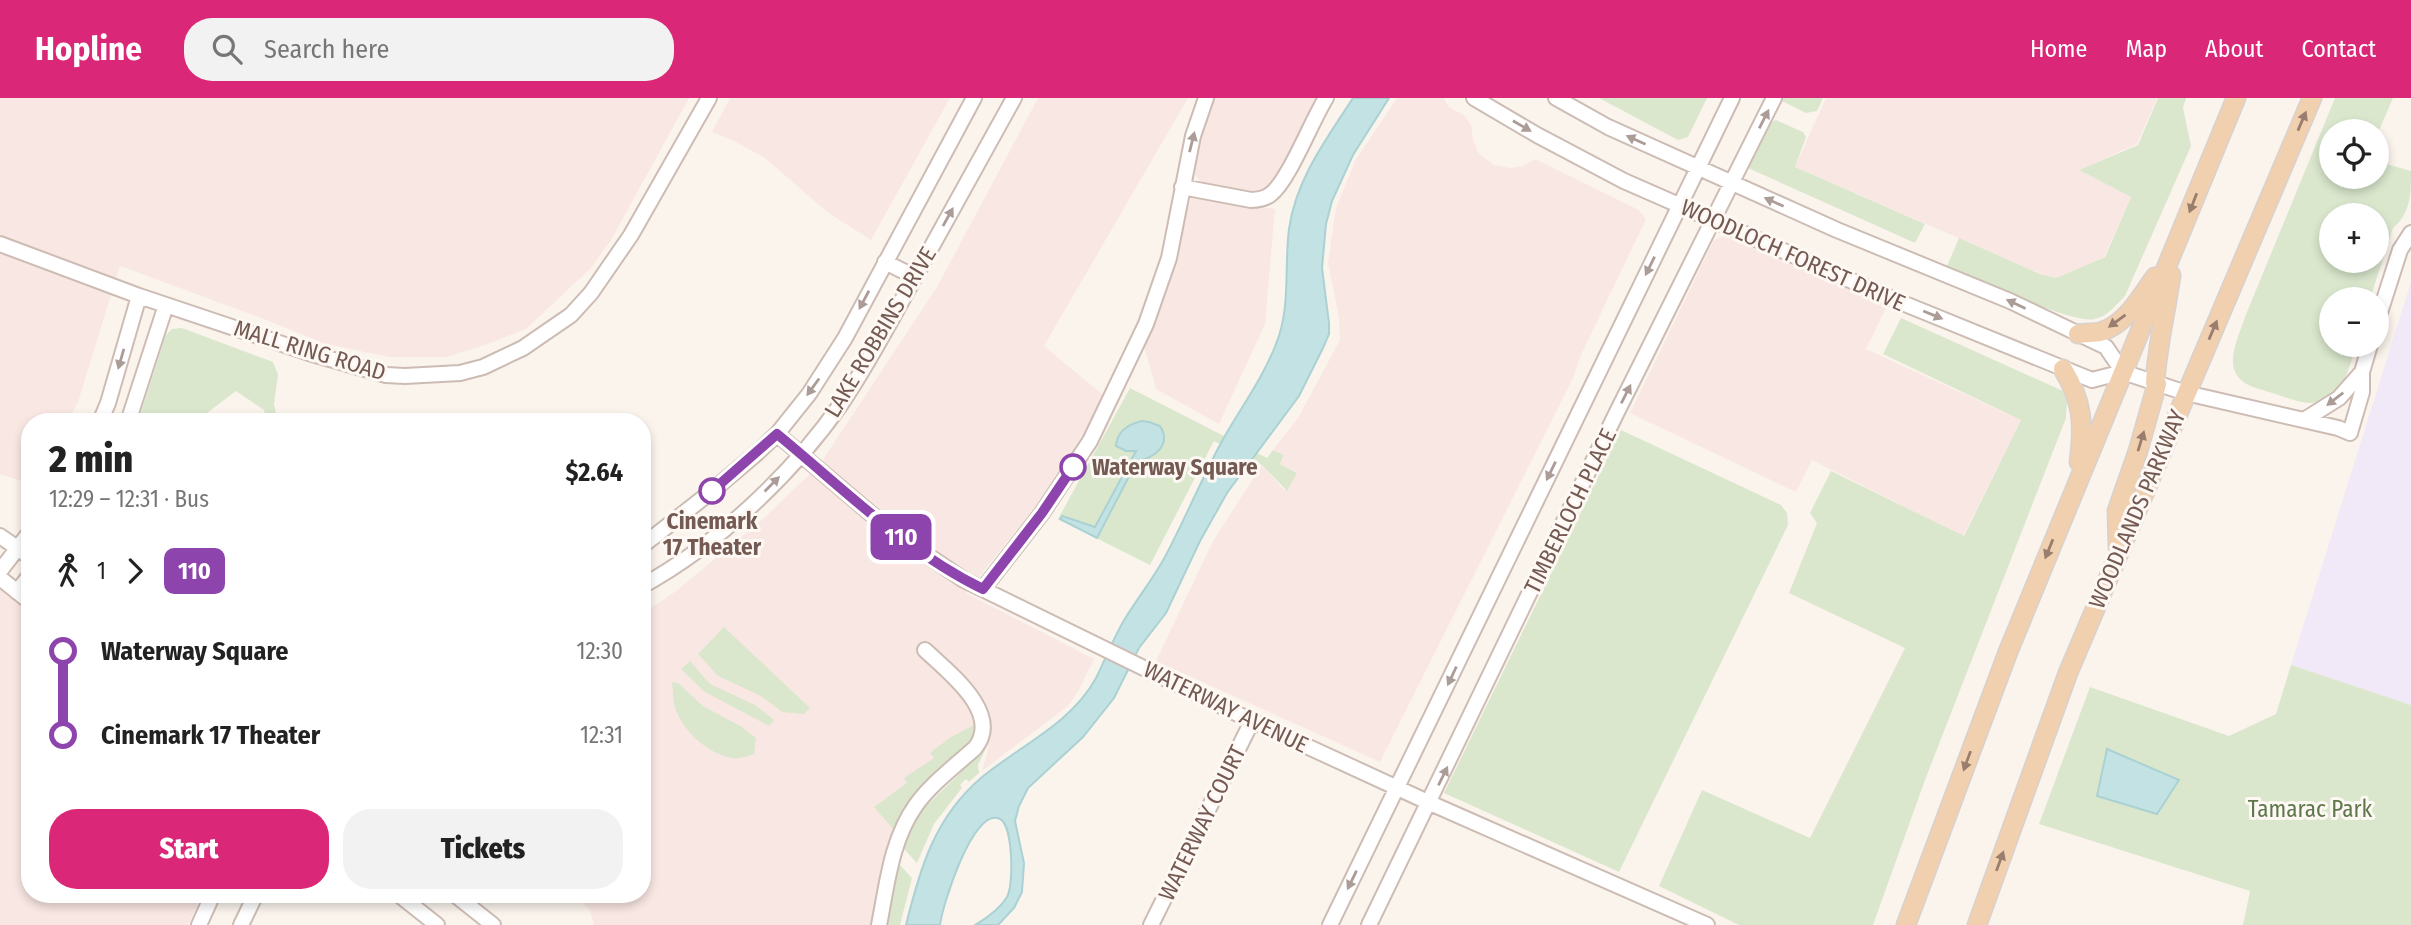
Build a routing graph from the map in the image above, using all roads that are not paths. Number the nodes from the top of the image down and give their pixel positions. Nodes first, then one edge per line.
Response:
1 (709, 98) edge
2 (974, 98) edge
3 (1014, 98) edge
4 (1206, 98) edge
5 (1326, 98) edge
6 (1474, 98) edge
7 (1556, 98) edge
8 (1732, 98) edge
9 (1774, 98) edge
10 (2236, 98) edge
11 (2312, 98) edge
12 (1698, 168) junction
13 (1731, 183) junction
14 (1182, 187) junction
15 (1680, 205) junction
16 (1713, 220) junction
17 (2411, 233) edge
18 (0, 244) edge
19 (2174, 251) junction
20 (885, 262) junction
21 (915, 277) junction
22 (2388, 287) edge
23 (139, 296) junction
24 (166, 304) junction
25 (2078, 334) junction
26 (2366, 357) edge
27 (2063, 369) junction
28 (2123, 372) junction
29 (2362, 372) junction
30 (2156, 383) junction
31 (2186, 393) junction
32 (104, 413) edge
33 (131, 413) edge
34 (2304, 420) junction
35 (777, 434) junction
36 (801, 453) junction
37 (2075, 486) junction
38 (0, 536) edge
39 (651, 539) edge
40 (21, 544) edge
41 (18, 548) junction
42 (21, 550) edge
43 (2118, 554) junction
44 (0, 570) edge
45 (0, 578) edge
46 (651, 581) edge
47 (21, 587) edge
48 (983, 589) junction
49 (17, 592) junction
50 (21, 595) edge
51 (925, 650) dead end
52 (1252, 721) junction
53 (1398, 787) junction
54 (1430, 803) junction
55 (209, 903) edge
56 (252, 903) edge
57 (409, 903) edge
58 (465, 903) edge
59 (199, 925) edge
60 (241, 925) edge
61 (437, 925) edge
62 (493, 925) edge
63 (879, 925) edge
64 (1151, 925) edge
65 (1330, 925) edge
66 (1369, 925) edge
67 (1707, 925) edge
68 (1906, 925) edge
69 (1977, 925) edge

1 - 24 street, MALL RING ROAD
2 - 20 street, LAKE ROBBINS DRIVE
21 -> 3 street, LAKE ROBBINS DRIVE
14 -> 4 street
5 - 14 street
6 -> 15 street, WOODLOCH FOREST DRIVE
12 -> 7 street, WOODLOCH FOREST DRIVE
8 - 12 street, TIMBERLOCH PLACE
13 -> 9 street, TIMBERLOCH PLACE
10 -> 19 main road
31 -> 11 main road, WOODLANDS PARKWAY
12 - 13 street, WOODLOCH FOREST DRIVE
12 - 15 street, TIMBERLOCH PLACE
13 - 16 street, TIMBERLOCH PLACE
25 -> 13 street, WOODLOCH FOREST DRIVE
14 - 48 street
15 - 16 street, WOODLOCH FOREST DRIVE
15 -> 53 street, TIMBERLOCH PLACE
16 -> 27 street, WOODLOCH FOREST DRIVE
54 -> 16 street, TIMBERLOCH PLACE
17 - 22 street
18 - 23 street, MALL RING ROAD
19 -> 25 main road
19 - 28 main road
19 - 30 main road
20 - 21 street
20 -> 35 street, LAKE ROBBINS DRIVE
21 - 36 street, LAKE ROBBINS DRIVE
23 - 24 street, MALL RING ROAD
23 -> 32 street
24 - 33 street
25 - 28 street, WOODLOCH FOREST DRIVE
26 - 29 street
27 - 28 street, WOODLOCH FOREST DRIVE
27 - 37 main road
28 - 30 street
28 - 37 main road
29 -> 34 street
29 - 34 street
30 - 31 street
43 -> 30 main road
31 - 34 street
31 - 43 main road, WOODLANDS PARKWAY
35 - 36 street, WATERWAY AVENUE
35 - 39 street, LAKE ROBBINS DRIVE
46 -> 36 street, LAKE ROBBINS DRIVE
36 - 48 street, WATERWAY AVENUE
37 -> 68 main road
38 - 41 street
40 - 41 street
41 - 42 street
41 - 44 street
69 -> 43 main road, WOODLANDS PARKWAY
45 - 49 street
47 - 49 street
48 - 52 street, WATERWAY AVENUE
49 - 50 street
51 - 63 street
52 - 53 street, WATERWAY AVENUE
52 - 64 street, WATERWAY COURT
53 - 54 street, WATERWAY AVENUE
53 -> 65 street, TIMBERLOCH PLACE
54 - 66 street, TIMBERLOCH PLACE
54 - 67 street, WATERWAY AVENUE
55 - 59 street
56 - 60 street
57 - 61 street
58 - 62 street

